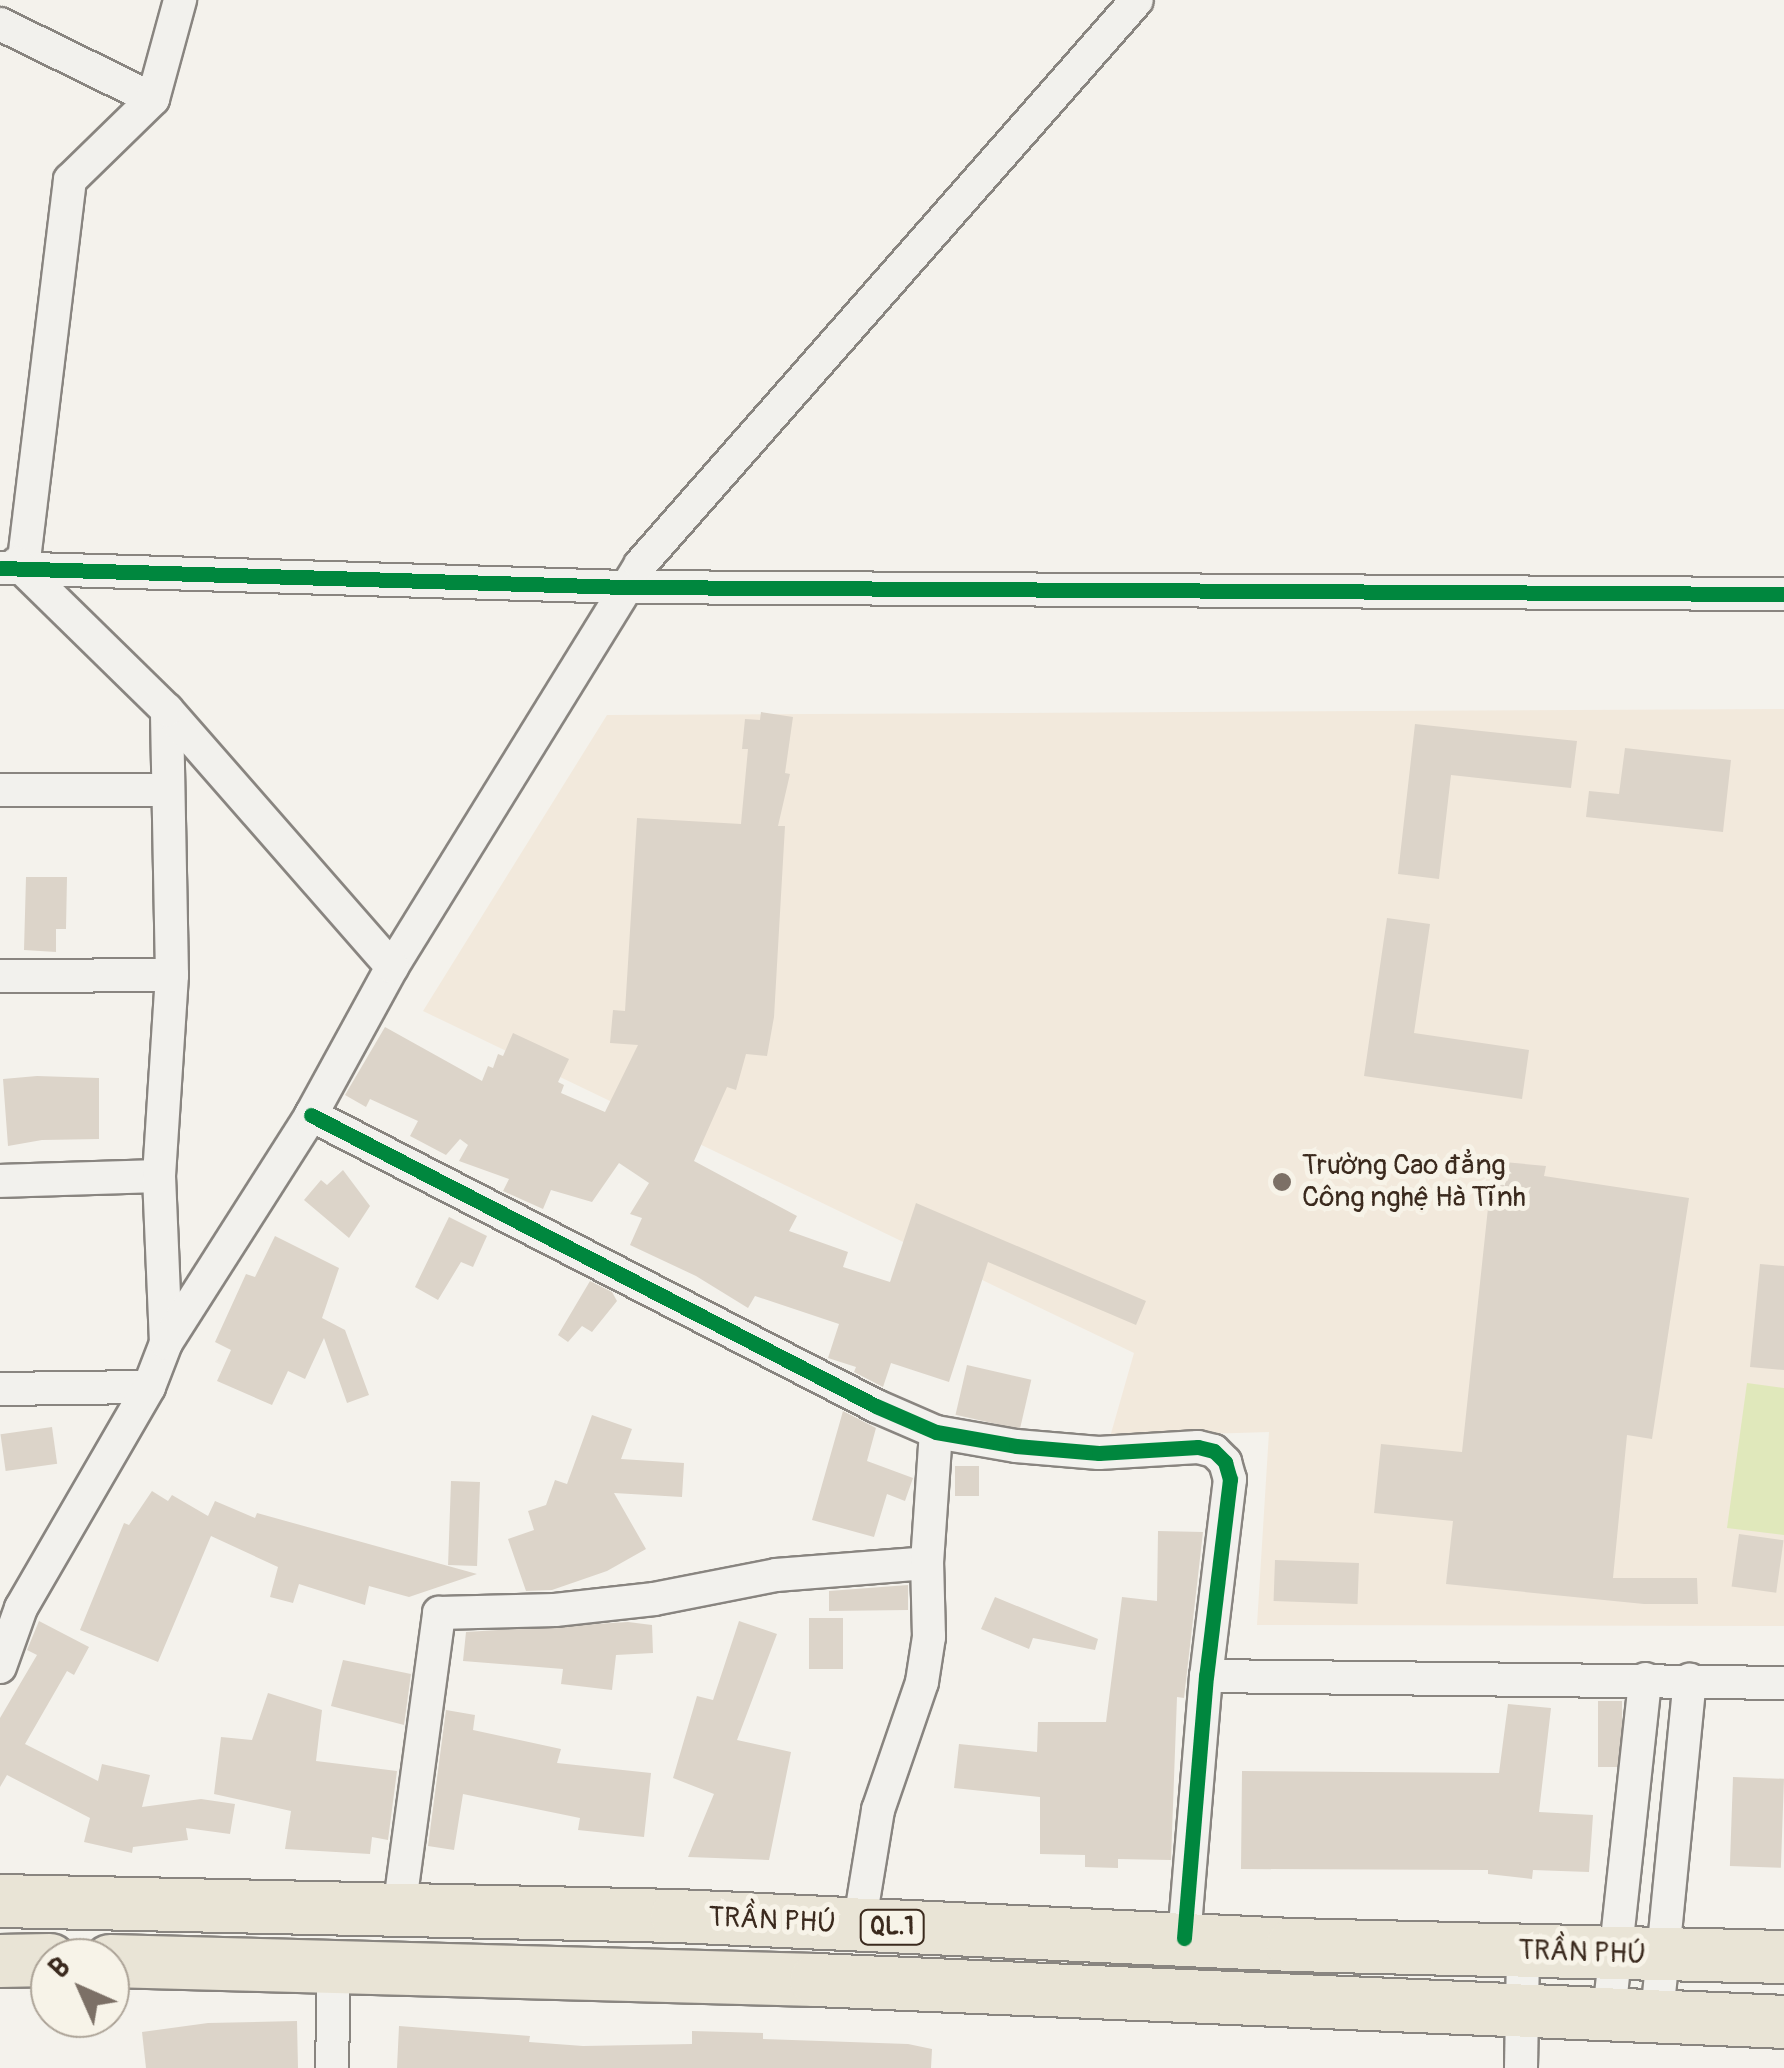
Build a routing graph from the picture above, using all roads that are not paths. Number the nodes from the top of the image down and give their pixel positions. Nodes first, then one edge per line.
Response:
1 (180, 0) edge
2 (1137, 0) edge
3 (0, 24) edge
4 (153, 99) junction
5 (8, 561) edge
6 (625, 588) junction
7 (1784, 594) edge
8 (167, 710) junction
9 (0, 790) edge
10 (166, 790) junction
11 (392, 967) junction
12 (172, 975) junction
13 (0, 976) edge
14 (312, 1115) junction
15 (159, 1176) junction
16 (0, 1181) edge
17 (166, 1343) junction
18 (149, 1387) junction
19 (0, 1389) edge
20 (936, 1432) junction
21 (927, 1563) junction
22 (10, 1609) edge
23 (0, 1667) edge
24 (1206, 1676) junction
25 (1645, 1679) junction
26 (1690, 1680) junction
27 (1784, 1683) edge
28 (0, 1901) edge
29 (399, 1910) junction
30 (859, 1926) junction
31 (1184, 1938) junction
32 (1523, 1951) junction
33 (1639, 1955) junction
34 (1784, 1957) edge
35 (0, 1960) edge
36 (30, 1960) edge
37 (130, 1961) edge
38 (334, 1966) junction
39 (1521, 2012) junction
40 (1633, 2014) junction
41 (1784, 2022) edge
42 (332, 2068) edge
43 (1521, 2068) edge

1 - 4 street
2 - 6 street
3 - 4 street
4 - 5 street
5 - 6 street
5 - 8 street
6 - 7 street
6 - 11 street
8 - 10 street
8 - 11 street
9 - 10 street
10 - 12 street
11 - 14 street
12 - 13 street
12 - 15 street
14 - 17 street
14 - 20 street
15 - 16 street
15 - 17 street
17 - 18 street
18 - 19 street
18 - 22 street
20 - 21 street
20 - 24 street
21 - 29 street
21 - 30 street
22 - 23 street
24 - 25 street
24 - 31 street
25 - 26 street
25 - 33 street
26 - 27 street
26 - 33 street
28 - 29 main road, TRẦN PHÚ / QL.1
29 - 30 main road, TRẦN PHÚ / QL.1
30 - 31 main road, TRẦN PHÚ / QL.1
31 - 32 main road, TRẦN PHÚ / QL.1
32 - 33 main road, TRẦN PHÚ / QL.1
32 - 39 street
33 - 34 main road, TRẦN PHÚ / QL.1
33 - 40 street
33 - 40 street
35 - 36 main road
37 - 38 main road, TRẦN PHÚ / QL.1
38 - 39 main road, TRẦN PHÚ / QL.1
38 - 42 street
39 - 40 main road, TRẦN PHÚ / QL.1
39 - 43 street
40 - 41 main road, TRẦN PHÚ / QL.1

